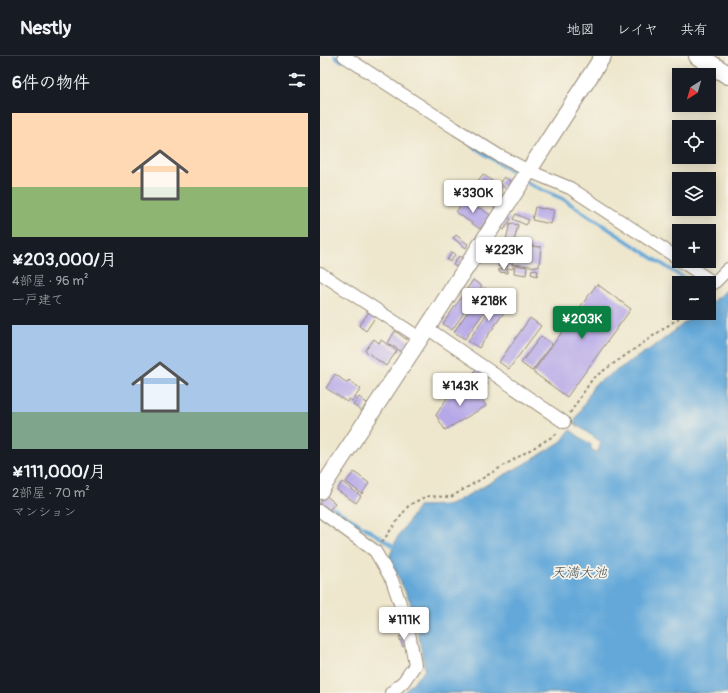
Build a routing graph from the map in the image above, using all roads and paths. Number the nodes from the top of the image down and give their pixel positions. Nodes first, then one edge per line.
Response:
1 (344, 56) edge
2 (603, 56) edge
3 (698, 56) edge
4 (728, 75) edge
5 (529, 171) junction
6 (672, 255) edge
7 (692, 268) edge
8 (728, 269) edge
9 (320, 273) edge
10 (676, 320) edge
11 (424, 333) junction
12 (564, 422) junction
13 (320, 491) edge
14 (320, 511) edge
15 (376, 551) junction
16 (391, 693) edge

1 - 5 street
2 - 5 street
3 - 4 main road
5 - 6 street
5 - 11 street
7 - 8 street
9 - 11 street
10 - 12 path
11 - 12 street
11 - 13 street
12 - 15 path
14 - 15 street
15 - 16 street

